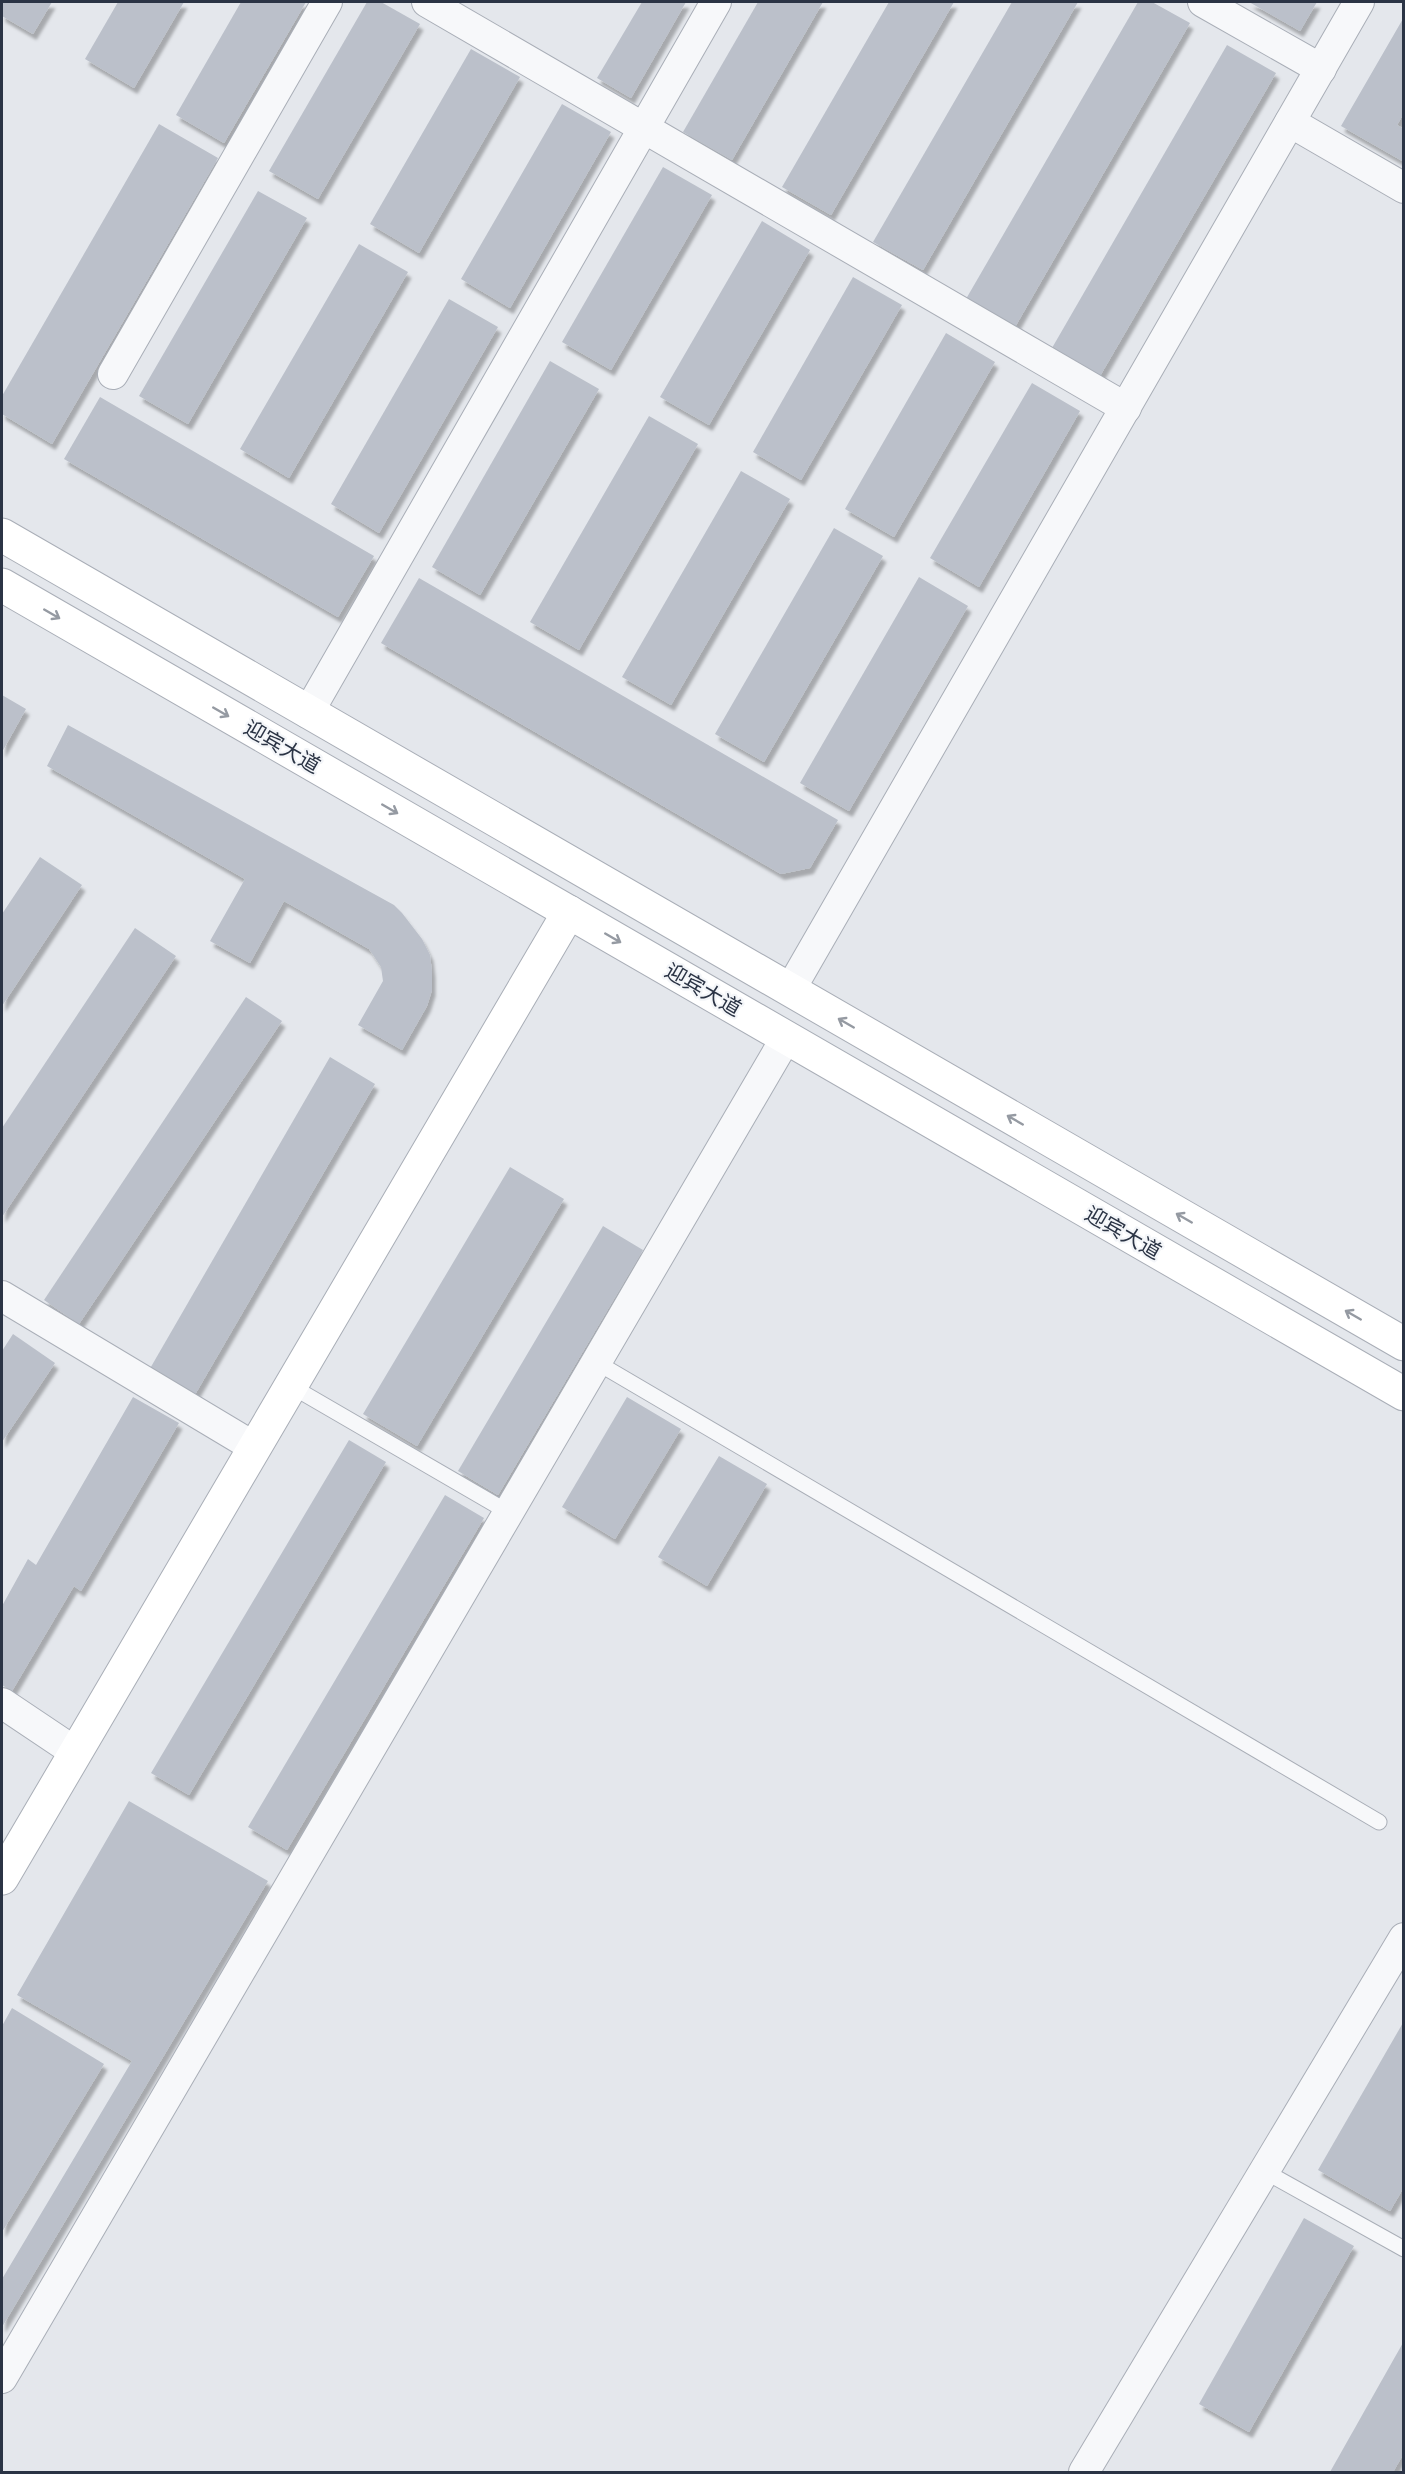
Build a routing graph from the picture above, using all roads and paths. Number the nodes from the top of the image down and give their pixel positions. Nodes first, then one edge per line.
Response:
1 (327, 2) edge
2 (427, 2) edge
3 (716, 2) edge
4 (1203, 2) edge
5 (1359, 2) edge
6 (1321, 69) junction
7 (1290, 122) junction
8 (644, 128) junction
9 (1404, 188) edge
10 (113, 374) dead end
11 (1126, 408) junction
12 (2, 535) edge
13 (2, 585) edge
14 (308, 712) junction
15 (569, 912) junction
16 (790, 990) junction
17 (786, 1038) junction
18 (2, 1296) edge
19 (1404, 1344) edge
20 (596, 1362) junction
21 (291, 1386) junction
22 (1404, 1394) edge
23 (254, 1448) junction
24 (508, 1512) junction
25 (2, 1703) edge
26 (75, 1752) junction
27 (1379, 1822) dead end
28 (2, 1878) edge
29 (1404, 1938) edge
30 (1264, 2171) junction
31 (1404, 2249) edge
32 (2, 2378) edge
33 (1083, 2472) edge

1 - 10 street
2 - 8 street
3 - 8 street
4 - 6 street
5 - 6 street
6 - 7 street
7 - 9 street
7 - 11 street
8 - 11 street
8 - 14 street
11 - 16 street
12 - 14 main road, 迎宾大道
13 -> 15 main road, 迎宾大道
14 - 16 main road, 迎宾大道
15 -> 17 main road, 迎宾大道
15 - 21 main road
19 -> 16 main road, 迎宾大道
17 - 20 street
17 - 22 main road, 迎宾大道
18 - 23 street
20 - 24 street
20 - 27 lane
21 - 23 main road
21 - 24 lane
23 - 26 main road
24 - 32 street
25 - 26 street
26 - 28 main road
29 - 30 street
30 - 31 lane
30 - 33 street

